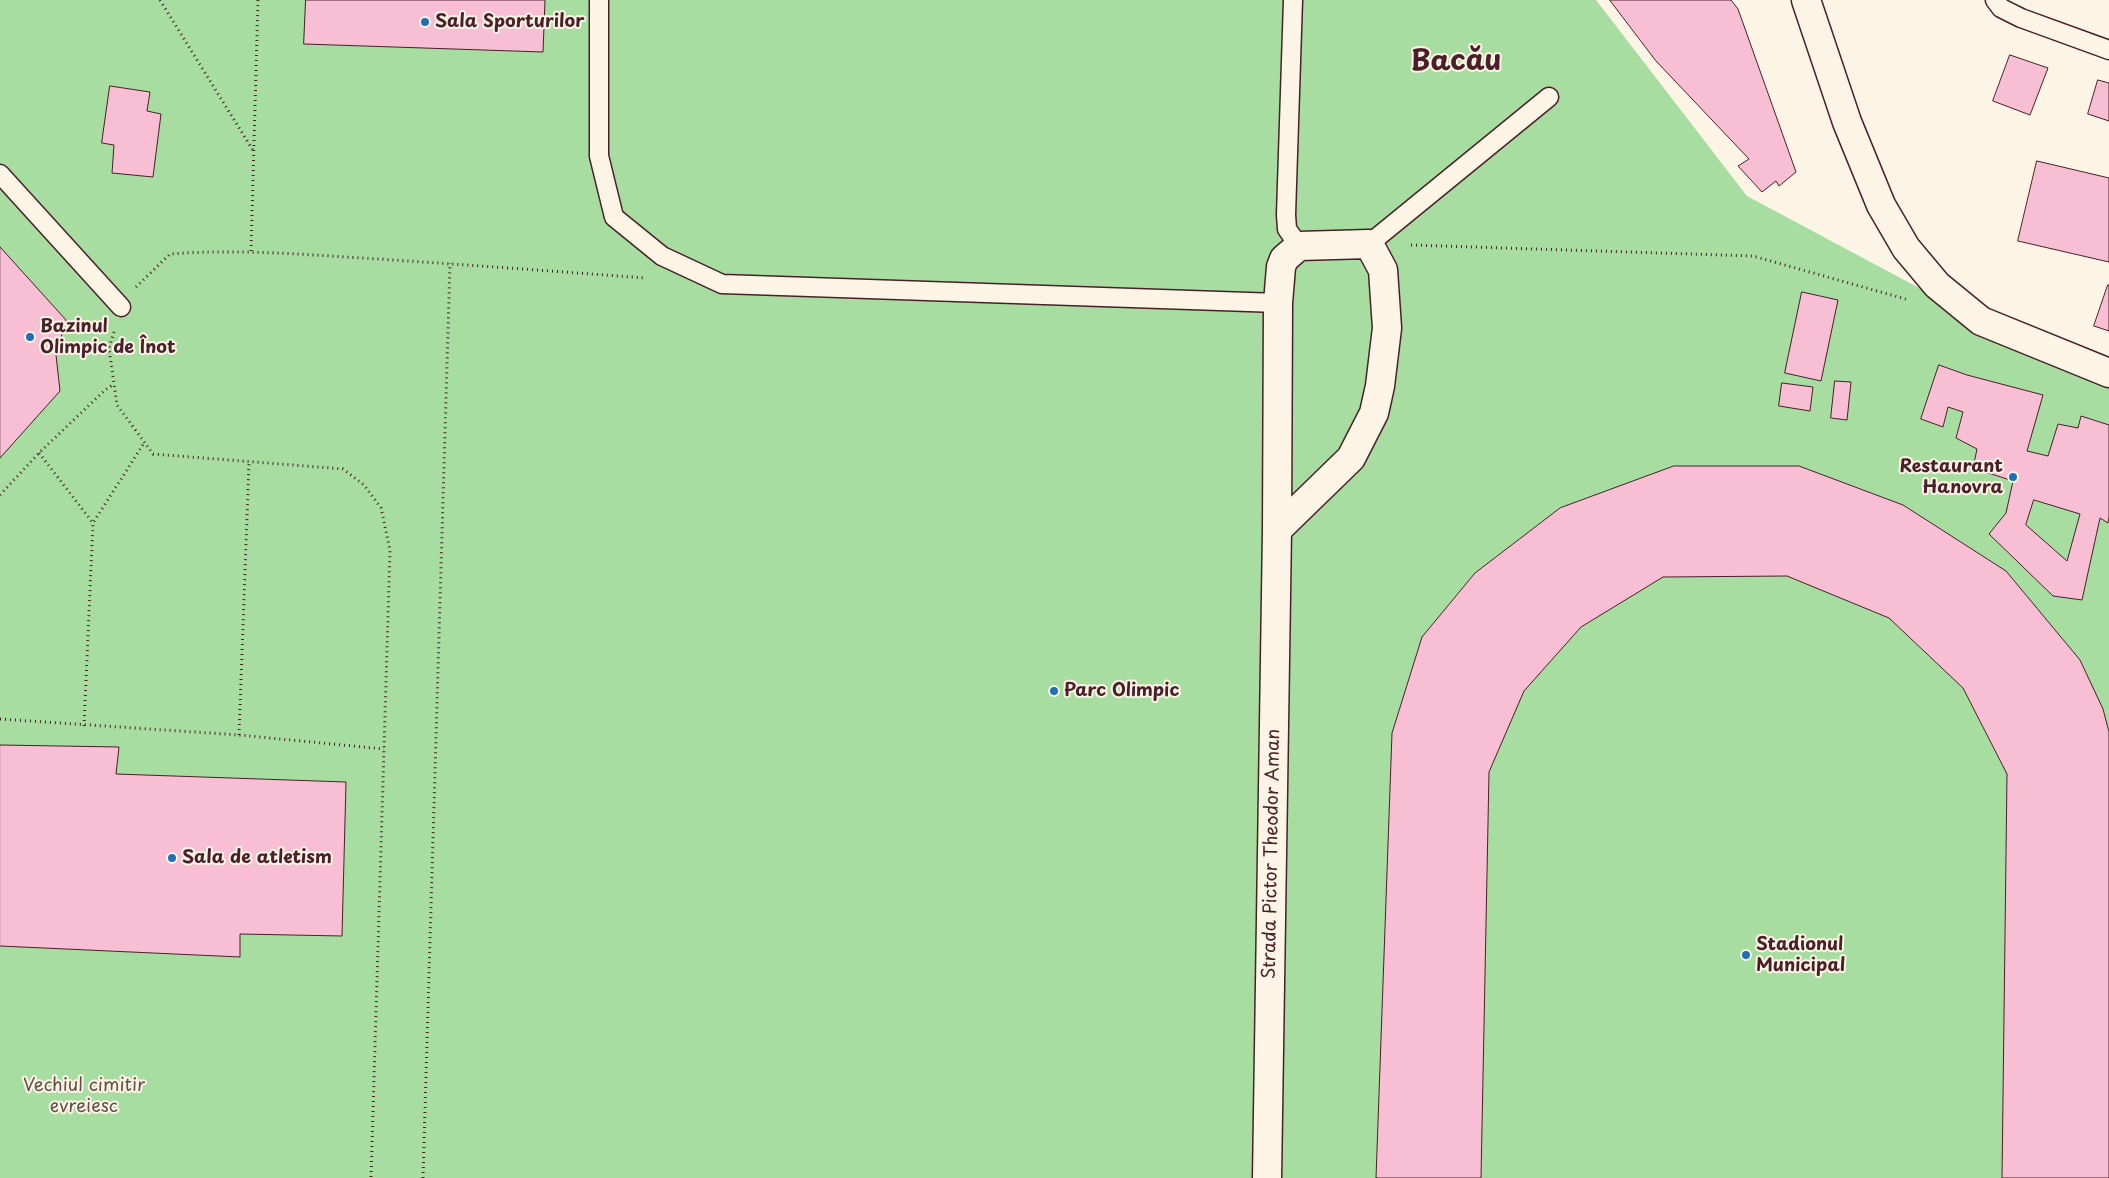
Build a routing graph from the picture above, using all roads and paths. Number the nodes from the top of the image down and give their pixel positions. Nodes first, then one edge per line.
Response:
1 (160, 0) edge
2 (258, 0) edge
3 (599, 0) edge
4 (1293, 0) edge
5 (1806, 0) edge
6 (1995, 0) edge
7 (2109, 50) edge
8 (1549, 97) dead end
9 (254, 152) junction
10 (0, 174) edge
11 (1369, 244) junction
12 (1299, 246) junction
13 (250, 251) junction
14 (450, 264) junction
15 (654, 279) dead end
16 (1278, 302) junction
17 (1915, 302) dead end
18 (121, 307) junction
19 (2109, 373) edge
20 (114, 384) junction
21 (144, 443) junction
22 (40, 453) junction
23 (249, 462) junction
24 (0, 495) edge
25 (93, 523) junction
26 (1278, 530) junction
27 (0, 719) edge
28 (84, 726) junction
29 (239, 735) junction
30 (384, 749) junction
31 (371, 1178) edge
32 (423, 1178) edge
33 (1267, 1178) edge

1 - 9 path
2 - 9 path
3 - 16 lane
4 - 12 lane
5 - 19 street
6 - 7 lane
8 - 11 lane
9 - 13 path
10 - 18 lane
11 - 12 street
11 - 17 path
11 - 26 street
12 - 16 street, Strada Pictor Theodor Aman
13 - 14 path
13 - 18 path
14 - 15 path
14 - 32 path
16 - 26 street, Strada Pictor Theodor Aman
18 - 20 path
20 - 21 path
20 - 22 path
21 - 23 path
21 - 25 path
22 - 24 path
22 - 25 path
23 - 29 path
23 - 30 path
25 - 28 path
26 - 33 street, Strada Pictor Theodor Aman
27 - 28 path
28 - 29 path
29 - 30 path
30 - 31 path

